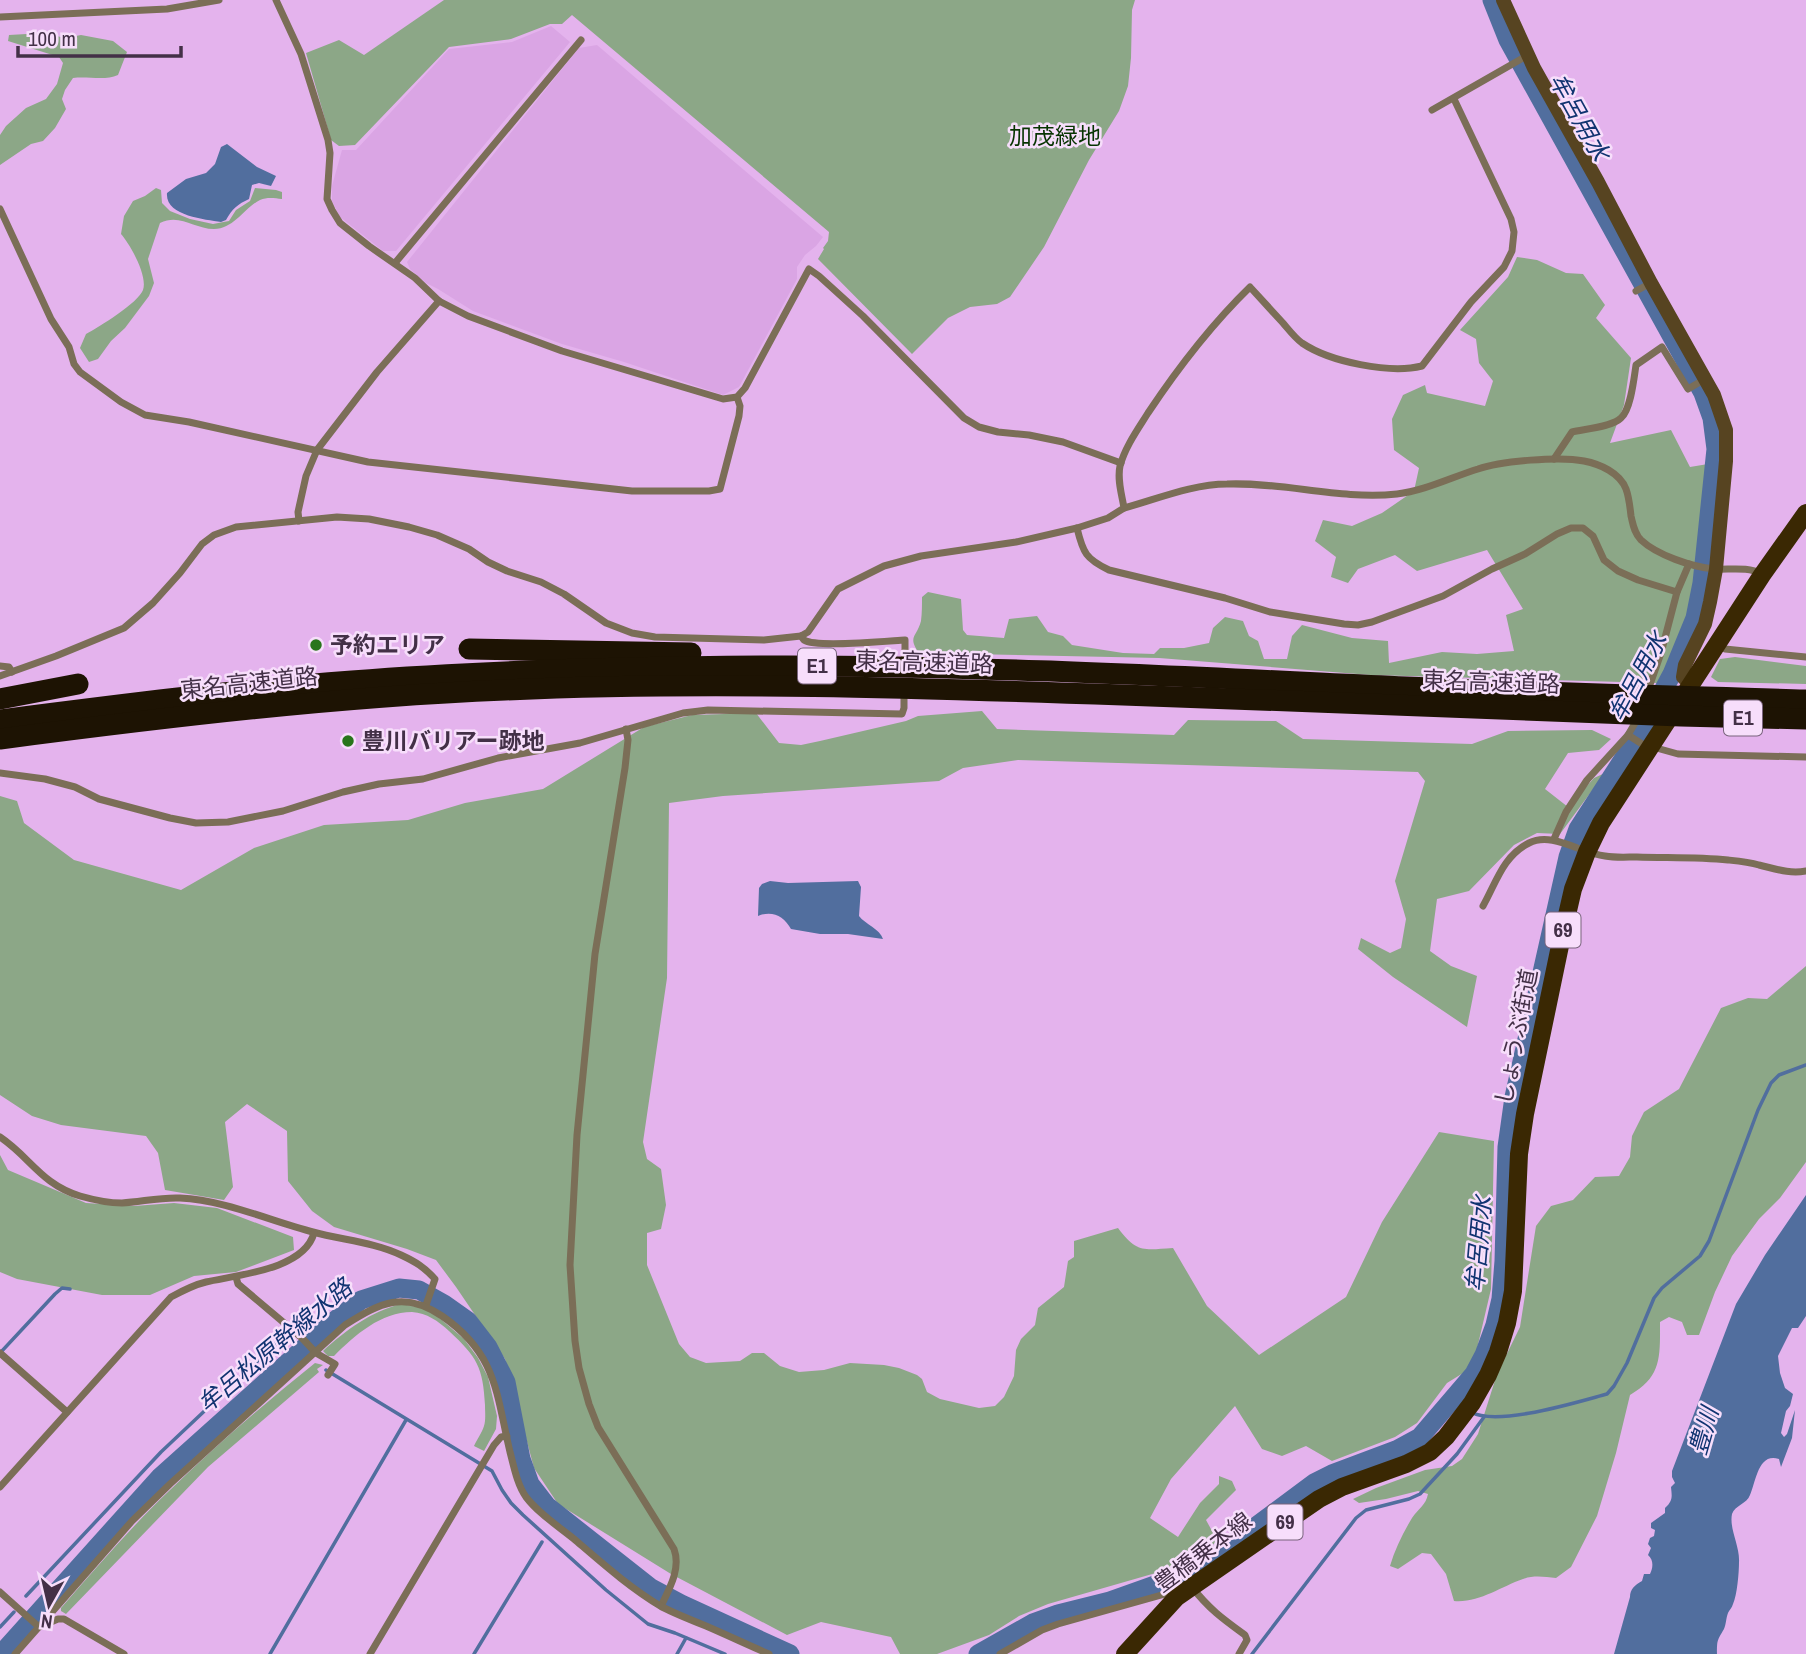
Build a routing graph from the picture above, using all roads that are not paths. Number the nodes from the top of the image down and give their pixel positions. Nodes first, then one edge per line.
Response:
1 (219, 0) edge
2 (276, 0) edge
3 (1503, 0) edge
4 (0, 17) edge
5 (582, 40) dead end
6 (1523, 58) dead end
7 (1454, 99) junction
8 (1432, 110) dead end
9 (0, 209) edge
10 (395, 263) junction
11 (1647, 285) dead end
12 (1636, 291) dead end
13 (439, 301) junction
14 (1703, 380) junction
15 (737, 397) junction
16 (317, 450) junction
17 (1554, 459) junction
18 (1121, 463) junction
19 (1124, 508) junction
20 (1806, 513) edge
21 (299, 521) junction
22 (1077, 528) junction
23 (1691, 564) junction
24 (1713, 569) junction
25 (1762, 575) junction
26 (1677, 592) junction
27 (801, 636) junction
28 (1716, 645) junction
29 (469, 649) dead end
30 (1806, 657) edge
31 (0, 666) edge
32 (805, 666) junction
33 (12, 672) junction
34 (905, 672) dead end
35 (0, 676) edge
36 (78, 684) dead end
37 (904, 684) dead end
38 (1692, 691) junction
39 (0, 699) edge
40 (1806, 700) edge
41 (1806, 719) edge
42 (0, 720) edge
43 (1630, 720) junction
44 (626, 729) junction
45 (0, 739) edge
46 (1646, 745) junction
47 (1806, 757) edge
48 (0, 773) edge
49 (1557, 841) junction
50 (1582, 851) junction
51 (1806, 871) edge
52 (1483, 906) dead end
53 (0, 1137) edge
54 (314, 1233) junction
55 (236, 1278) junction
56 (426, 1303) junction
57 (314, 1351) junction
58 (1, 1354) edge
59 (330, 1372) dead end
60 (67, 1412) junction
61 (1461, 1419) joint
62 (506, 1436) junction
63 (0, 1487) edge
64 (1192, 1587) junction
65 (0, 1592) edge
66 (1177, 1597) junction
67 (662, 1604) junction
68 (38, 1626) junction
69 (15, 1654) edge
70 (124, 1654) edge
71 (370, 1654) edge
72 (769, 1654) edge
73 (1000, 1654) edge
74 (1125, 1654) edge
75 (1238, 1654) edge

1 - 4 street
2 - 10 street
3 - 14 street
5 - 10 street
6 - 7 street
7 - 8 street
7 - 18 street
9 - 16 street
10 - 13 street
11 - 12 street
13 - 15 street
13 - 16 street
14 - 17 street
14 - 24 street
15 - 16 street
15 - 18 street
16 - 21 street
17 - 19 street
17 - 23 street
18 - 19 street
19 - 22 street
20 - 25 main road, しょうぶ街道 / 69
21 - 27 street
21 - 33 street
22 - 26 street
22 - 27 street
23 - 24 street
23 - 26 street
24 - 25 street
24 - 38 street
25 - 28 main road, しょうぶ街道 / 69
26 - 43 street
27 - 34 street
28 - 30 street
28 - 38 main road, しょうぶ街道 / 69
29 - 32 highway
31 - 33 street
32 - 42 highway, 東名高速道路 / E1
32 - 43 highway, 東名高速道路 / E1
33 - 35 street
36 - 39 highway
37 - 44 street
38 - 40 highway, 東名高速道路 / E1
38 - 43 highway, 東名高速道路 / E1
38 - 46 main road, しょうぶ街道 / 69
41 - 43 highway, 東名高速道路 / E1
43 - 45 highway, 東名高速道路 / E1
43 - 46 street
43 - 49 street
44 - 48 street
44 - 67 street
46 - 47 street
46 - 50 main road, しょうぶ街道 / 69
49 - 50 street
49 - 52 street
50 - 51 street
50 - 61 main road, しょうぶ街道 / 69
53 - 54 street
54 - 55 street
54 - 56 street
55 - 57 street
55 - 60 street
56 - 57 street
56 - 62 street
57 - 59 street
57 - 68 street
58 - 60 street
60 - 63 street
61 - 64 main road, 豊橋乗本線 / 69
62 - 67 street
62 - 71 street
64 - 66 main road, 豊橋乗本線 / 69
64 - 75 street
65 - 68 street
66 - 73 street
66 - 74 main road, 豊橋乗本線 / 69
67 - 72 street
68 - 69 street
68 - 70 street

